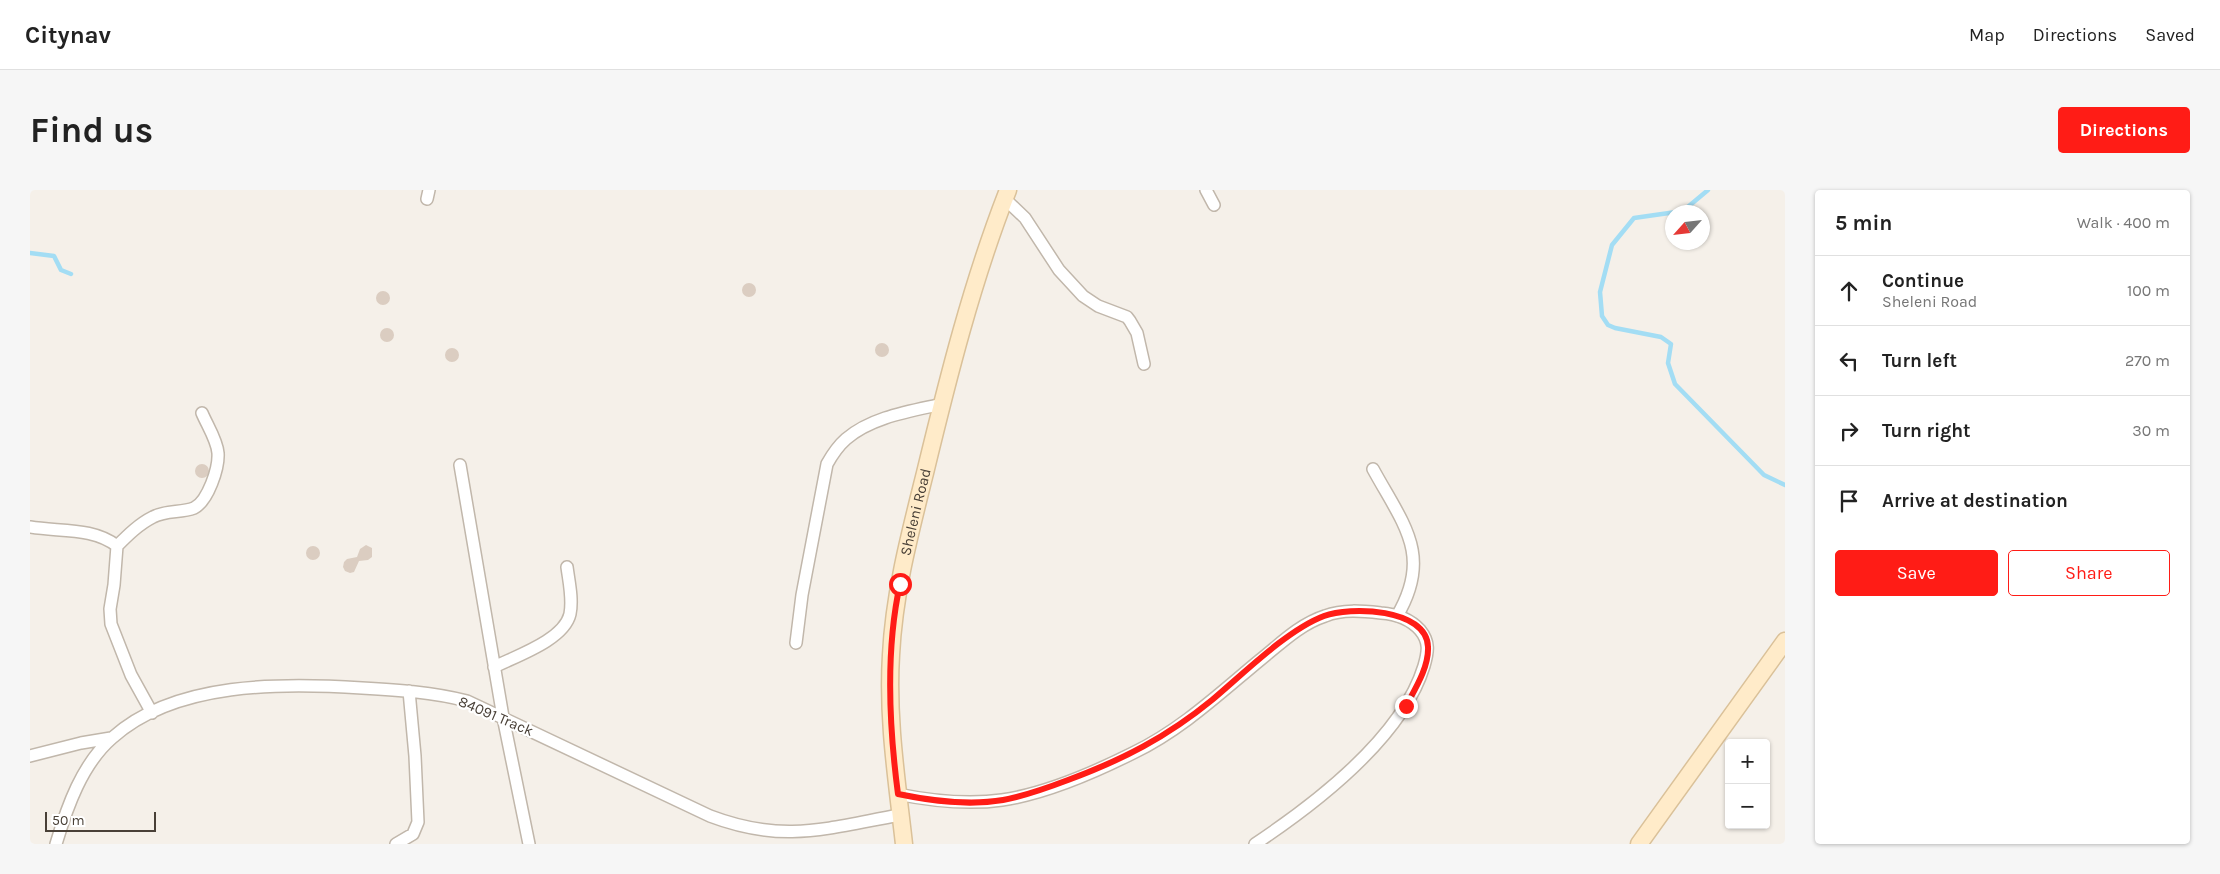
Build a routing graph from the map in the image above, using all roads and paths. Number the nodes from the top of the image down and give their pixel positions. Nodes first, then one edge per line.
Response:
1 (1206, 190) edge
2 (1007, 195) edge
3 (1214, 205) dead end
4 (1144, 364) dead end
5 (942, 404) junction
6 (202, 413) dead end
7 (460, 466) dead end
8 (1373, 469) dead end
9 (30, 527) edge
10 (117, 546) junction
11 (567, 567) dead end
12 (1397, 616) junction
13 (1785, 641) edge
14 (796, 643) dead end
15 (494, 667) junction
16 (409, 691) junction
17 (152, 713) junction
18 (503, 717) junction
19 (111, 738) junction
20 (30, 756) edge
21 (898, 794) junction
22 (900, 815) junction
23 (56, 844) edge
24 (396, 844) edge
25 (529, 844) edge
26 (904, 844) edge
27 (1255, 844) edge
28 (1639, 844) edge

1 - 3 street
2 - 4 street
2 - 5 street, Sheleni Road
5 - 14 street
5 - 21 street, Sheleni Road
6 - 10 street
7 - 15 street
8 - 12 street
9 - 10 street
10 - 17 street
11 - 15 street
12 - 21 street
12 - 27 street
13 - 28 street
15 - 18 street
16 - 17 street, 84091 Track
16 - 18 street, 84091 Track
16 - 24 street
17 - 19 street, 84091 Track
18 - 22 street, 84091 Track
18 - 25 street
19 - 20 street
19 - 23 street, 84091 Track
21 - 22 street, Sheleni Road
22 - 26 street, Sheleni Road

